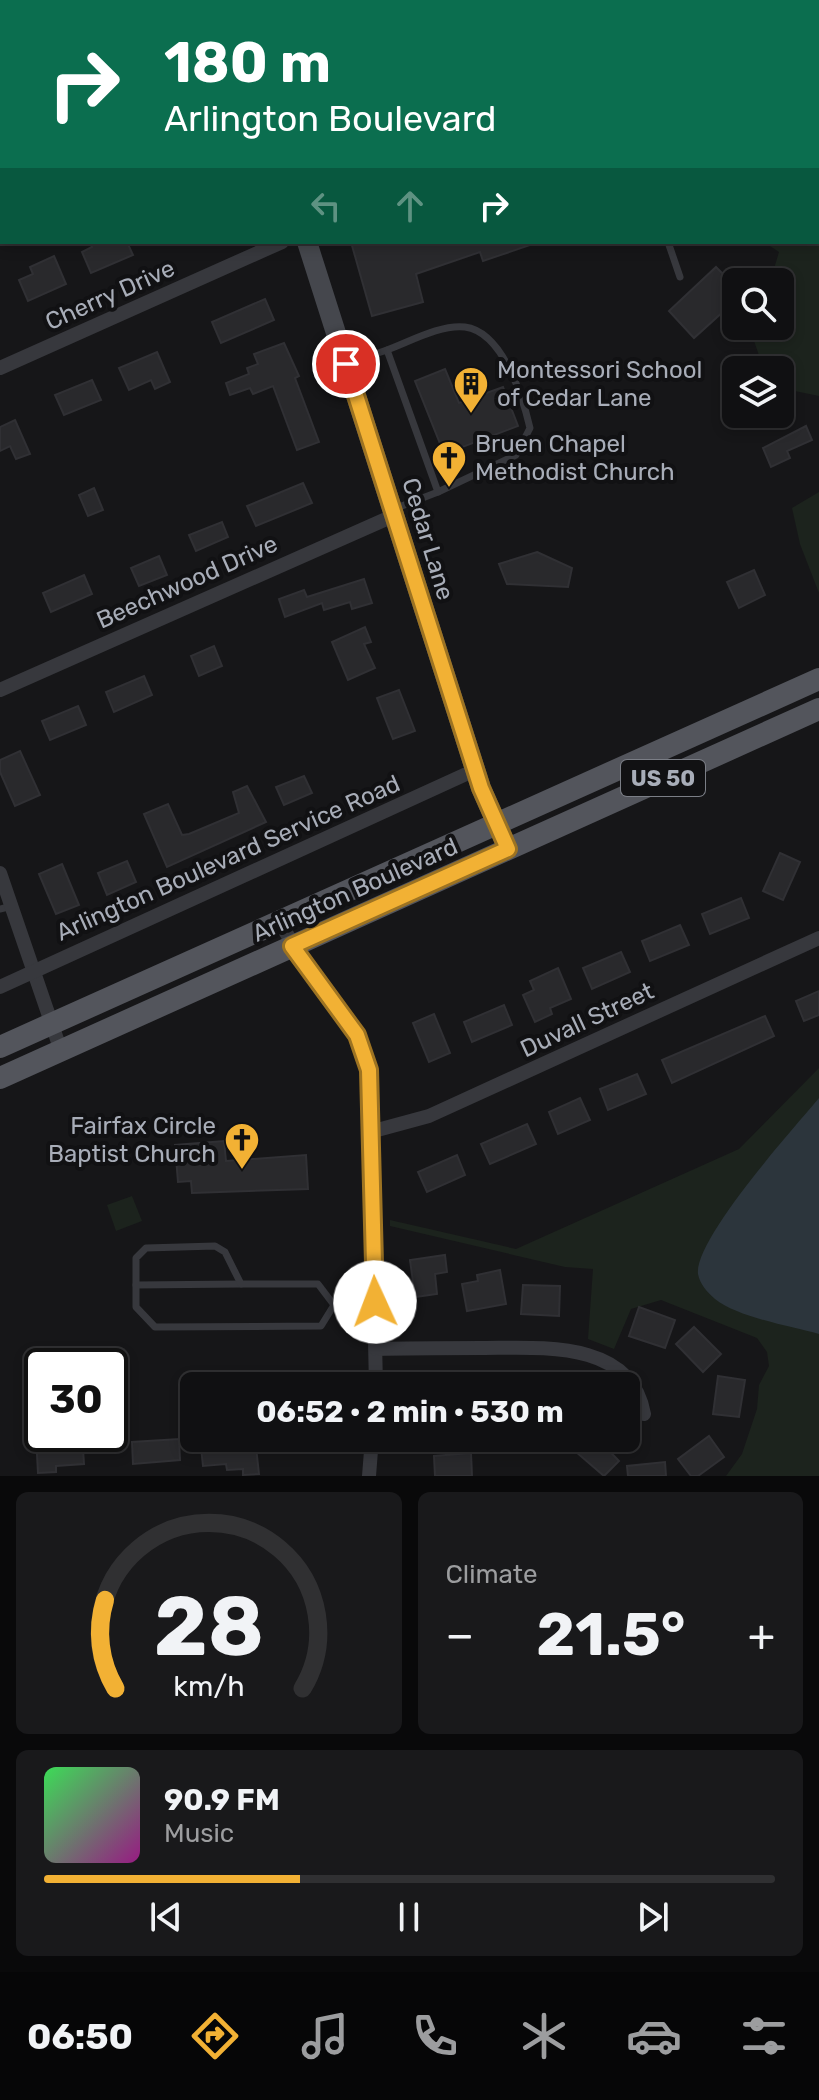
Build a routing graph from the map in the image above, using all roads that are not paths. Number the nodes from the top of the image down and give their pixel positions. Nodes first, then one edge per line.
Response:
1 (278, 244) edge
2 (308, 244) edge
3 (669, 244) edge
4 (680, 277) dead end
5 (387, 350) junction
6 (346, 364) junction
7 (0, 368) edge
8 (438, 492) junction
9 (393, 513) junction
10 (819, 679) edge
11 (0, 690) edge
12 (819, 709) edge
13 (475, 770) junction
14 (496, 824) junction
15 (508, 849) junction
16 (0, 873) edge
17 (6, 908) edge
18 (280, 921) junction
19 (819, 938) edge
20 (292, 946) junction
21 (35, 970) junction
22 (0, 987) edge
23 (52, 1024) junction
24 (0, 1047) edge
25 (61, 1051) junction
26 (0, 1078) edge
27 (370, 1132) junction
28 (241, 1284) junction
29 (136, 1285) junction
30 (375, 1302) junction
31 (334, 1305) junction
32 (376, 1349) junction
33 (376, 1372) edge
34 (644, 1414) dead end
35 (371, 1452) edge
36 (369, 1476) edge

1 - 7 street, Cherry Drive
2 - 6 main road, Cedar Lane
3 - 4 lane
5 - 6 lane
5 - 8 lane
5 - 8 lane
6 - 9 main road, Cedar Lane
8 - 9 lane
9 - 11 street, Beechwood Drive
9 - 13 main road, Cedar Lane
10 - 14 main road, Arlington Boulevard / US 50
12 - 15 main road, Arlington Boulevard / US 50
13 - 14 main road, Cedar Lane
13 - 21 street, Arlington Boulevard Service Road
14 - 15 main road, Cedar Lane
14 - 18 main road, Arlington Boulevard / US 50
15 - 20 main road, Arlington Boulevard / US 50
16 - 17 street
17 - 21 street
18 - 20 street
18 - 23 main road, Arlington Boulevard / US 50
19 - 27 street, Duvall Street
20 - 25 main road, Arlington Boulevard / US 50
20 - 27 street
21 - 22 street, Arlington Boulevard Service Road
21 - 23 street
23 - 24 main road, Arlington Boulevard / US 50
23 - 25 street
25 - 26 main road, Arlington Boulevard / US 50
27 - 30 street
28 - 29 lane
28 - 29 lane
28 - 31 lane
29 - 31 lane
30 - 31 lane
30 - 32 street
32 - 33 street
32 - 34 street
35 - 36 street

